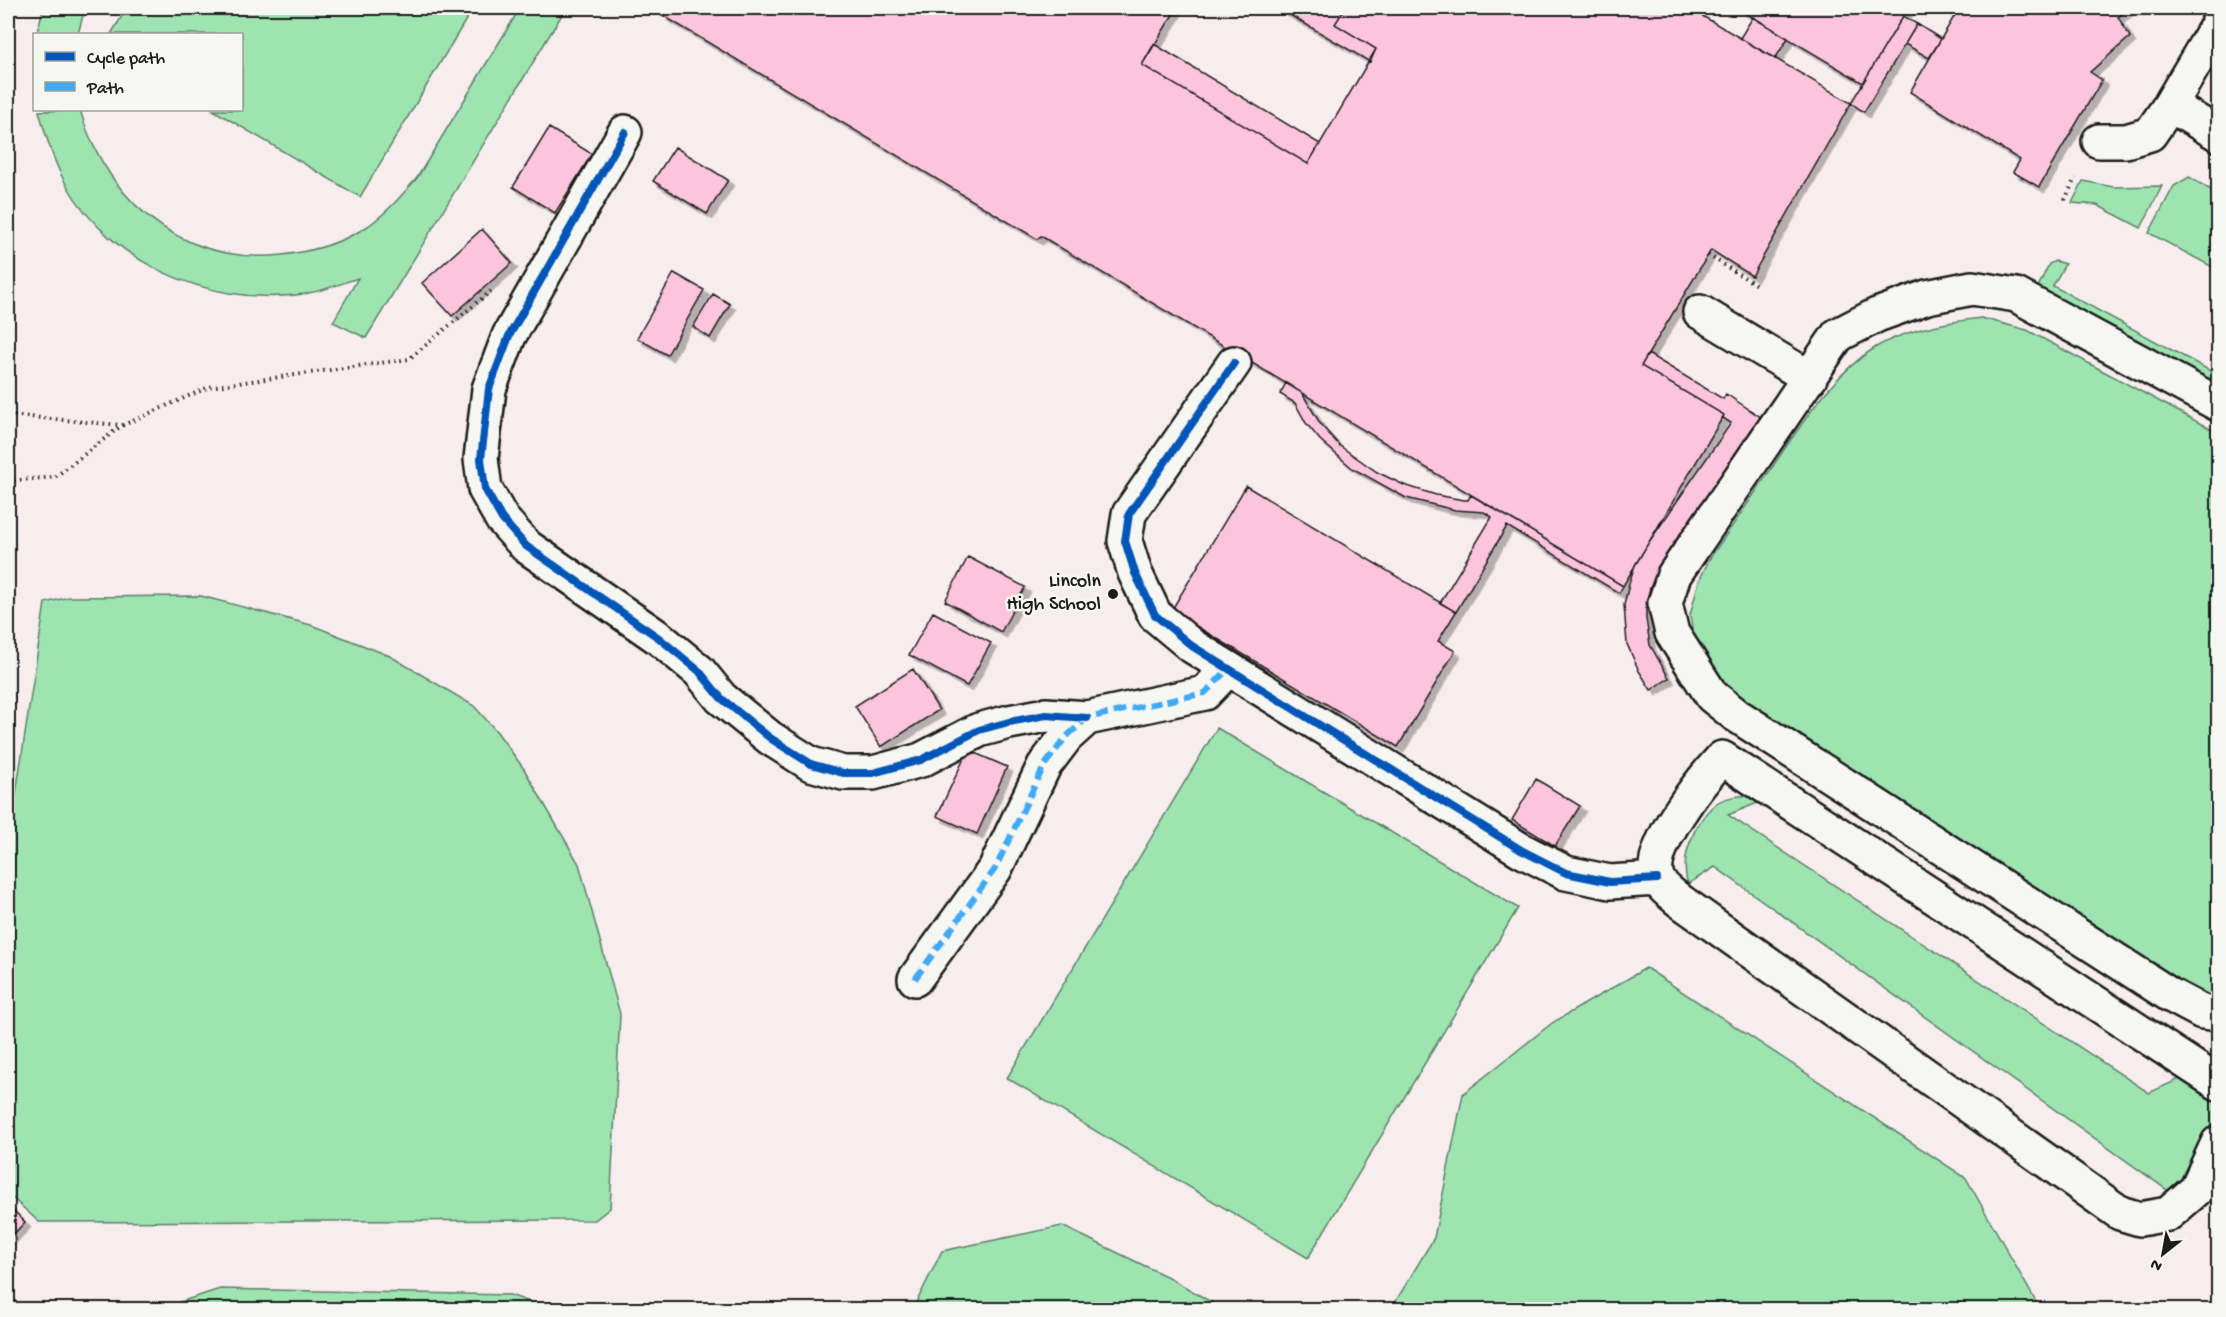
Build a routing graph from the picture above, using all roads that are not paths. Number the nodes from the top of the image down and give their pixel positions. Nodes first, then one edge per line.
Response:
1 (2218, 24) edge
2 (2170, 105) junction
3 (625, 132) dead end
4 (2218, 134) edge
5 (2099, 141) dead end
6 (1700, 312) dead end
7 (1233, 363) dead end
8 (1810, 378) junction
9 (2218, 404) edge
10 (1228, 669) junction
11 (1087, 717) junction
12 (1657, 879) junction
13 (915, 979) dead end
14 (2218, 1014) edge
15 (2218, 1083) edge
16 (2218, 1143) edge

1 - 2 street
2 - 4 street
2 - 5 street
3 - 11 street
6 - 8 street
7 - 10 street
8 - 9 street
8 - 14 street
10 - 11 street
10 - 12 street
11 - 13 street
12 - 15 street
12 - 16 street

